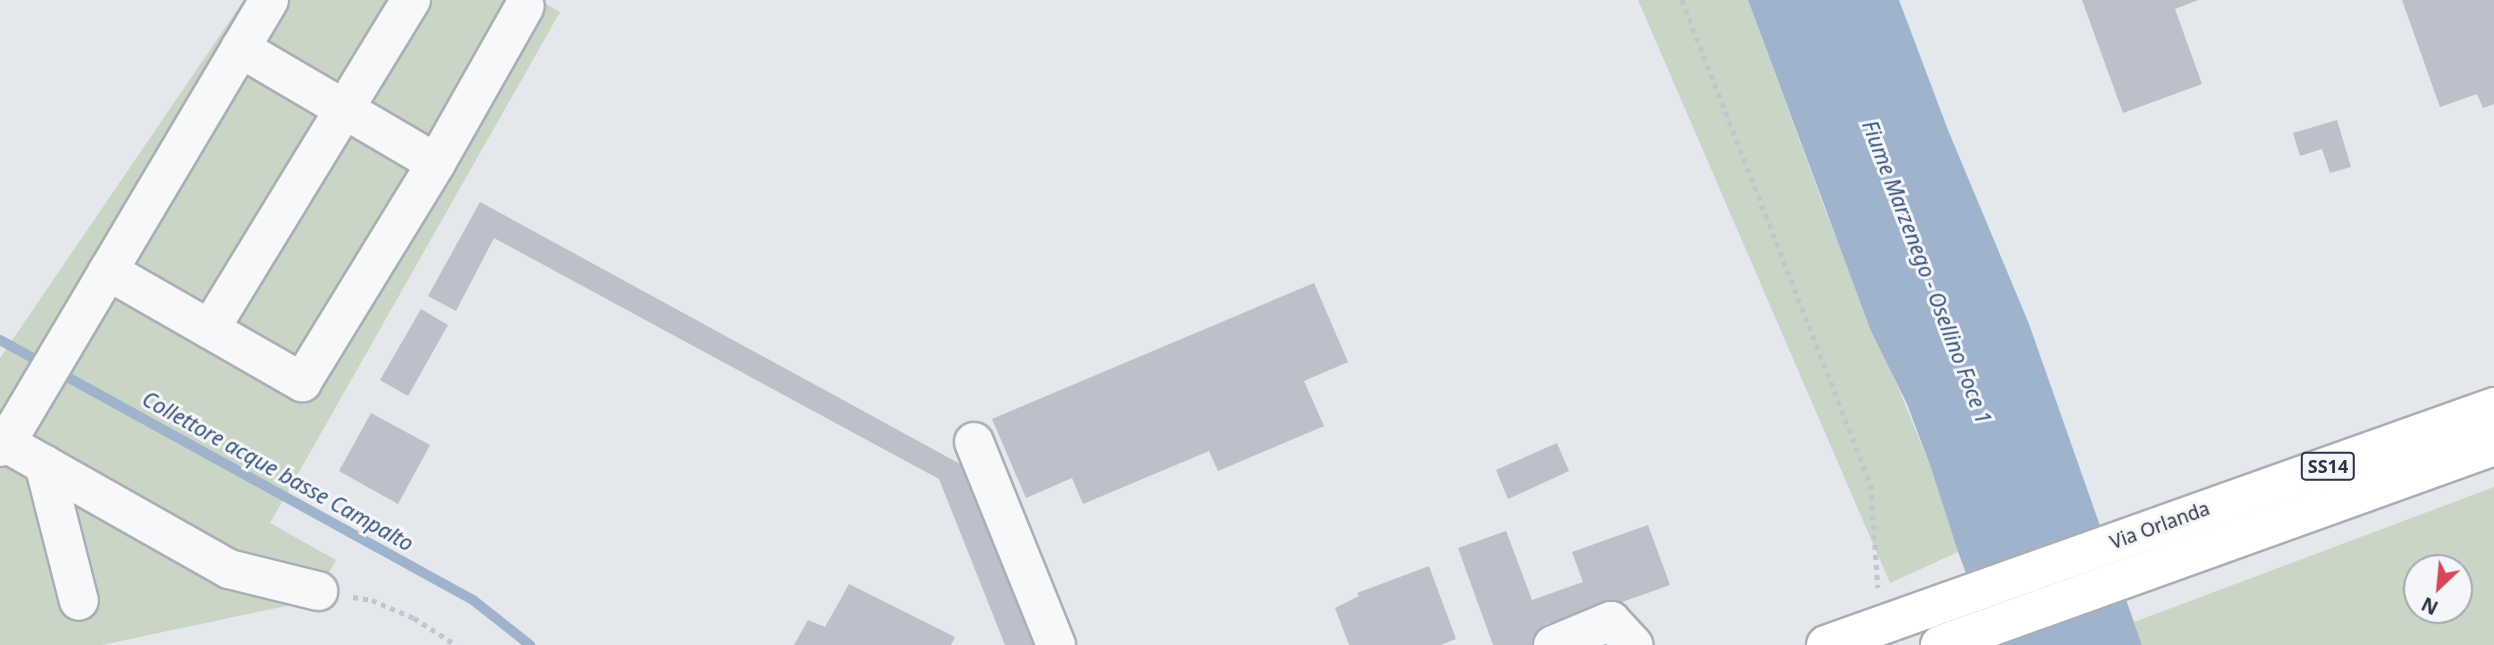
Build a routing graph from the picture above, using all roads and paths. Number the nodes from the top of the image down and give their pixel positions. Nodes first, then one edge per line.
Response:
1 (269, 0) edge
2 (411, 0) edge
3 (1682, 0) edge
4 (524, 6) dead end
5 (240, 48) junction
6 (344, 109) junction
7 (436, 163) junction
8 (108, 271) junction
9 (210, 330) junction
10 (2489, 406) edge
11 (974, 442) dead end
12 (2, 443) edge
13 (2494, 446) edge
14 (44, 464) junction
15 (318, 592) joint
16 (1878, 595) dead end
17 (79, 601) dead end
18 (456, 645) edge
19 (1056, 645) edge
20 (1553, 645) edge
21 (1633, 645) edge
22 (1826, 645) edge
23 (1940, 645) edge

1 - 5 lane
2 - 6 lane
3 - 16 path
4 - 7 lane
5 - 6 lane
5 - 8 lane
6 - 7 lane
6 - 9 lane
7 - 9 lane
8 - 9 lane
8 - 12 lane
10 - 22 main road, Via Orlanda / SS14
11 - 19 lane
12 - 14 lane
13 - 23 main road, Via Orlanda / SS14
14 - 15 lane
14 - 17 lane
15 - 18 path
20 - 21 lane

